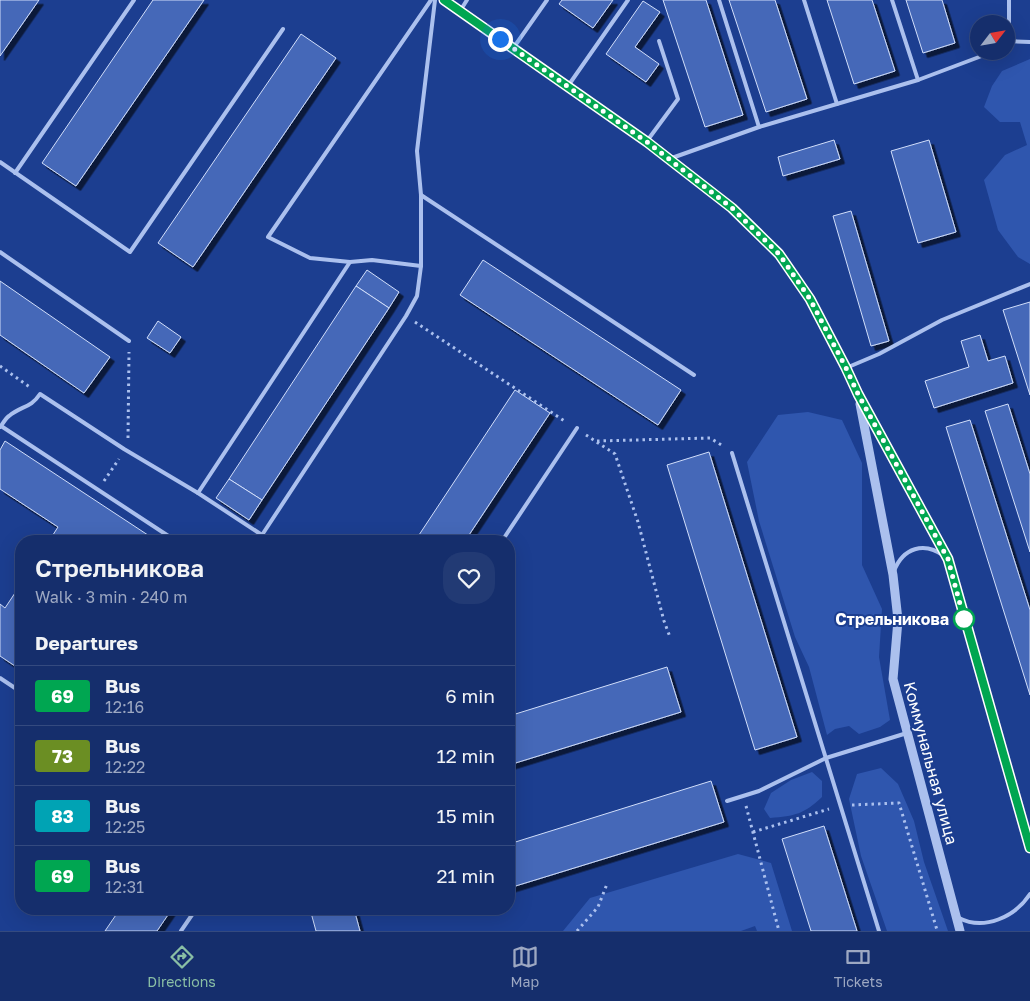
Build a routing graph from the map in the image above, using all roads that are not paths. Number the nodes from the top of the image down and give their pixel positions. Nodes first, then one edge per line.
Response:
1 (134, 0) edge
2 (433, 0) edge
3 (444, 0) edge
4 (467, 0) edge
5 (547, 0) edge
6 (628, 0) edge
7 (719, 0) edge
8 (804, 0) edge
9 (892, 0) edge
10 (1009, 0) edge
11 (460, 11) junction
12 (1009, 15) edge
13 (283, 29) dead end
14 (659, 41) dead end
15 (1015, 41) edge
16 (1030, 42) edge
17 (514, 48) junction
18 (971, 60) edge
19 (918, 80) junction
20 (568, 86) junction
21 (837, 104) junction
22 (760, 127) junction
23 (647, 142) junction
24 (669, 159) junction
25 (0, 162) edge
26 (16, 173) junction
27 (421, 195) junction
28 (0, 252) edge
29 (350, 262) junction
30 (421, 266) junction
31 (1030, 284) edge
32 (129, 341) road end
33 (846, 368) junction
34 (694, 375) dead end
35 (858, 394) junction
36 (0, 426) edge
37 (577, 428) road end
38 (732, 453) road end
39 (198, 493) junction
40 (167, 535) edge
41 (506, 535) edge
42 (948, 559) junction
43 (893, 576) junction
44 (0, 678) edge
45 (15, 688) edge
46 (907, 733) junction
47 (826, 758) junction
48 (728, 801) dead end
49 (1030, 848) edge
50 (1030, 894) edge
51 (192, 915) edge
52 (957, 916) junction
53 (182, 931) edge
54 (879, 931) edge
55 (960, 931) edge

1 - 26 lane
2 - 27 lane
2 - 29 lane
3 - 11 street, Коммунальная улица
4 - 11 lane
5 - 17 lane
6 - 20 lane
7 - 22 lane
8 - 21 lane
9 - 19 lane
10 - 12 lane
11 - 17 street, Коммунальная улица
13 - 26 lane
14 - 23 lane
15 - 16 lane
17 - 20 street, Коммунальная улица
18 - 19 lane
19 - 21 lane
20 - 23 street, Коммунальная улица
21 - 22 lane
22 - 24 lane
23 - 24 street, Коммунальная улица
24 - 33 street, Коммунальная улица
25 - 26 lane
27 - 30 lane
27 - 34 lane
28 - 32 lane
29 - 30 lane
29 - 39 lane
30 - 39 lane
31 - 33 lane
33 - 35 street, Коммунальная улица
35 - 42 street, Коммунальная улица
35 - 43 street, Коммунальная улица
36 - 39 lane
36 - 40 lane
37 - 41 lane
38 - 47 lane
42 - 43 lane
42 - 49 street, Коммунальная улица
43 - 46 street, Коммунальная улица
44 - 45 lane
46 - 47 lane
46 - 52 street, Коммунальная улица
47 - 48 lane
47 - 54 lane
50 - 52 lane
51 - 53 lane
52 - 55 street, Коммунальная улица

